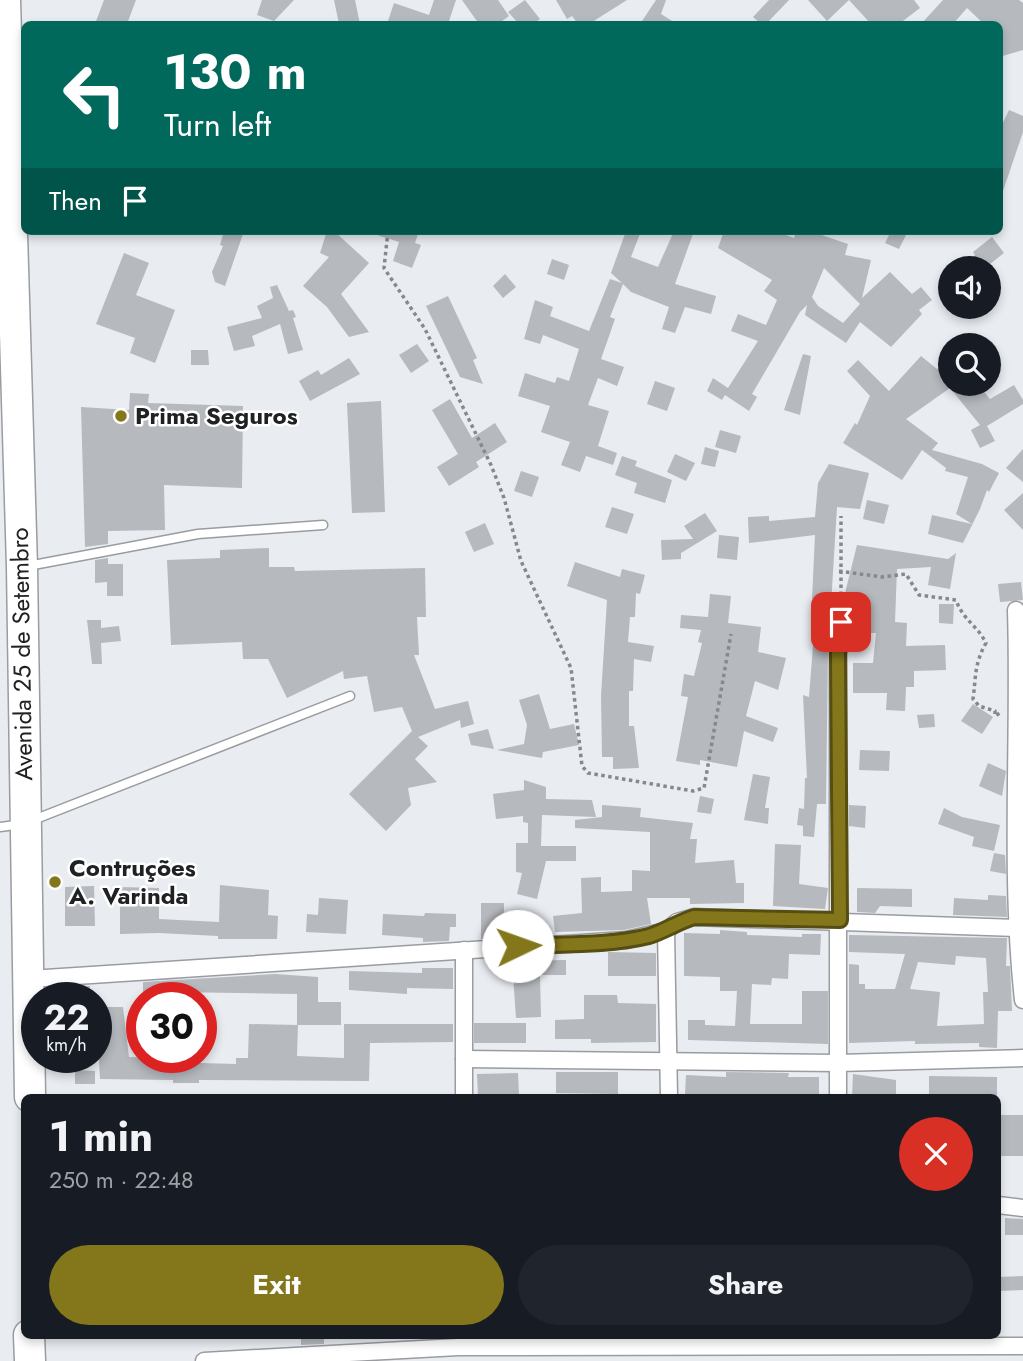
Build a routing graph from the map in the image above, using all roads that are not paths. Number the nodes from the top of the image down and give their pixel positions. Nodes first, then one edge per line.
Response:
1 (5, 0) edge
2 (323, 525) dead end
3 (22, 567) junction
4 (1016, 610) dead end
5 (841, 622) road end
6 (350, 696) dead end
7 (12, 825) edge
8 (840, 920) junction
9 (1017, 928) junction
10 (666, 930) junction
11 (464, 950) junction
12 (30, 979) junction
13 (1023, 1000) edge
14 (1023, 1058) edge
15 (464, 1059) junction
16 (668, 1060) junction
17 (838, 1063) junction
18 (30, 1094) edge
19 (464, 1094) edge
20 (669, 1094) edge
21 (838, 1094) edge
22 (1001, 1205) edge
23 (1023, 1208) edge
24 (29, 1339) edge
25 (1023, 1346) edge
26 (457, 1348) edge
27 (839, 1348) edge
28 (632, 1355) edge
29 (30, 1361) edge
30 (204, 1361) edge

1 - 3 highway, Avenida 25 de Setembro
2 - 3 lane
3 - 7 highway, Avenida 25 de Setembro
4 - 9 street
5 - 8 street
6 - 7 lane
7 - 12 highway, Avenida 25 de Setembro
8 - 9 street
8 - 10 street
8 - 17 street
9 - 13 street
10 - 11 street
10 - 16 street
11 - 12 street
11 - 15 street
12 - 18 highway, Avenida 25 de Setembro
14 - 17 street
15 - 16 street
15 - 19 street
16 - 17 street
16 - 20 street
17 - 21 street
22 - 23 street
24 - 29 highway
25 - 27 street
26 - 28 street
26 - 30 street
27 - 28 street

